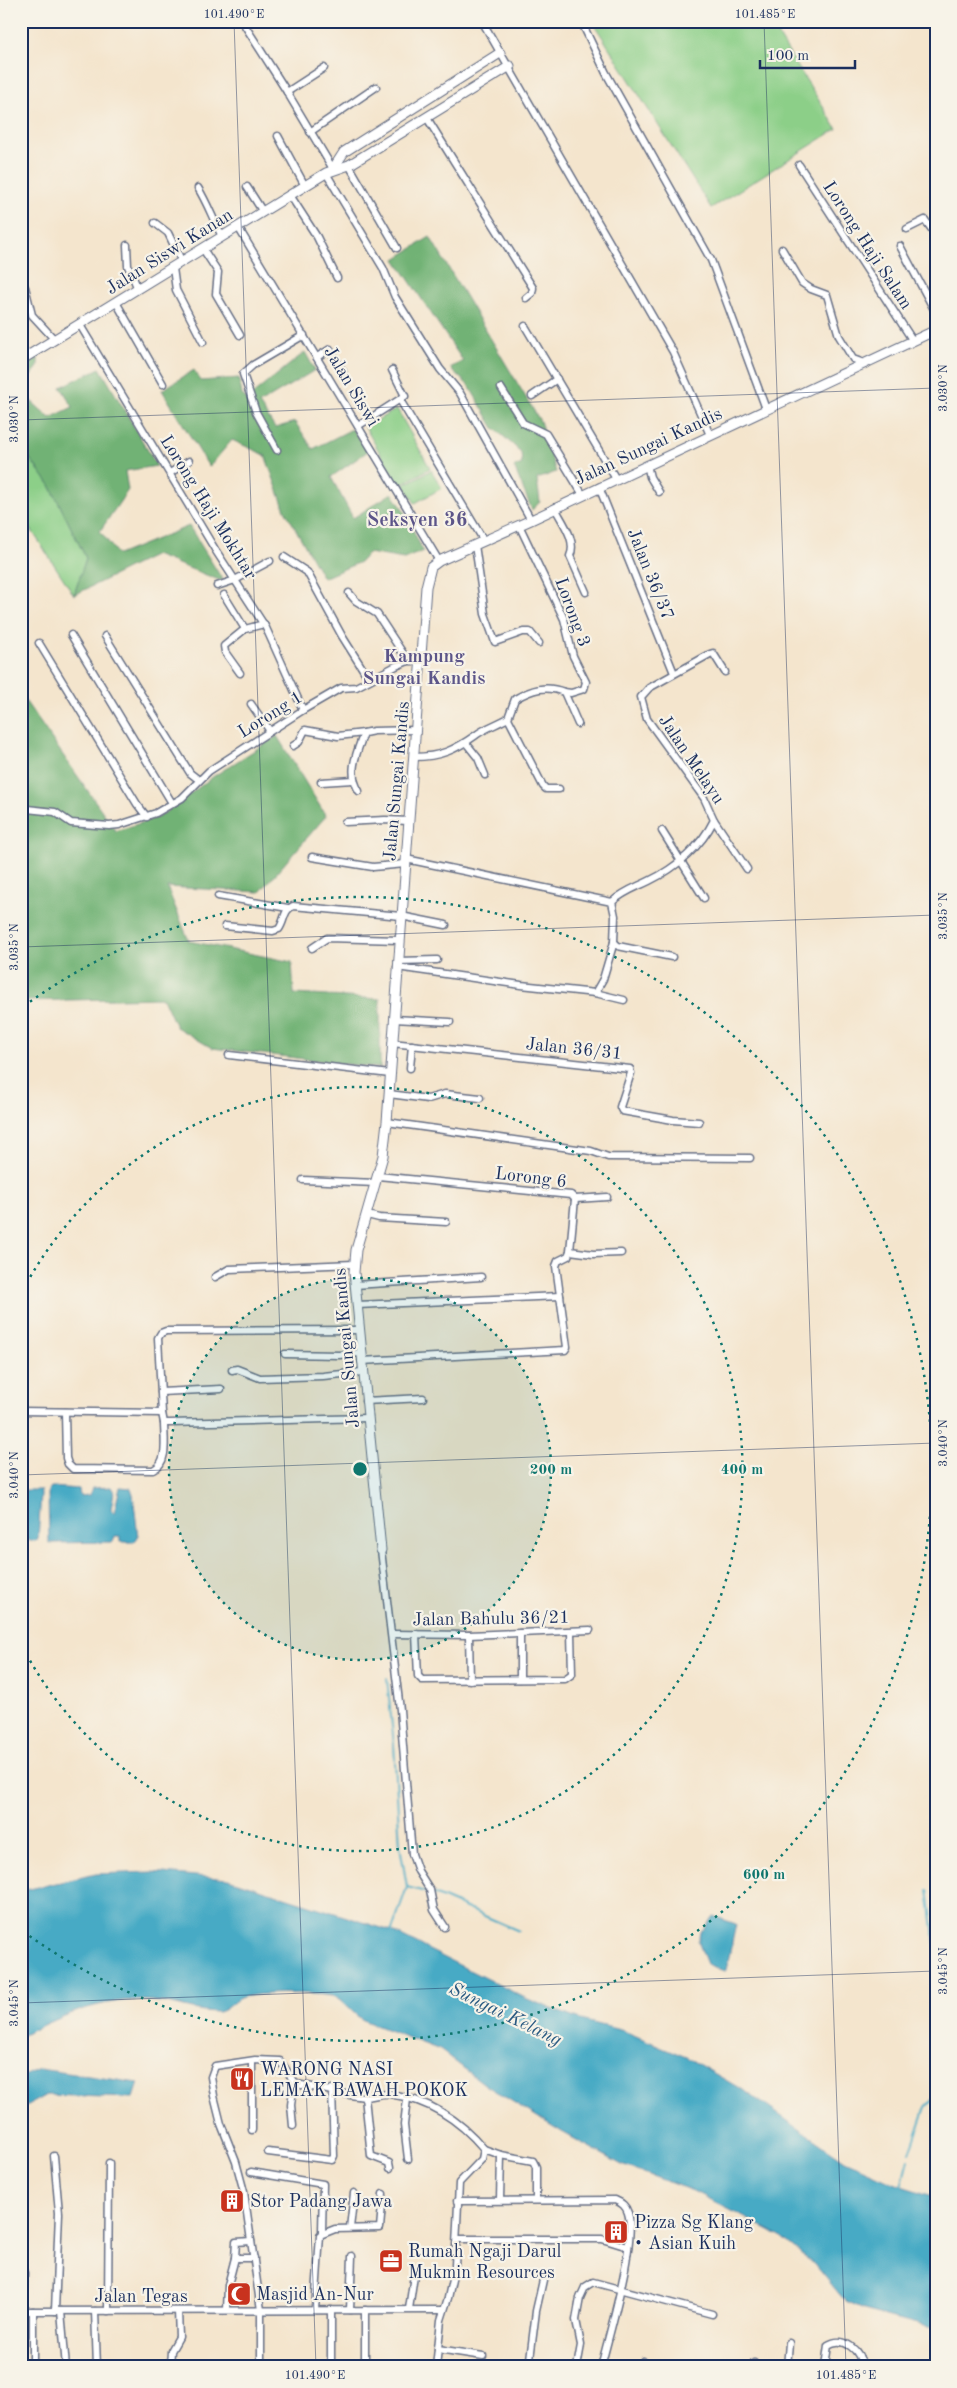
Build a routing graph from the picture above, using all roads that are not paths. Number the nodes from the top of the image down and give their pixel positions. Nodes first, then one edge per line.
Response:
1 (242, 21) edge
2 (482, 21) edge
3 (581, 21) edge
4 (500, 53) junction
5 (482, 64) junction
6 (510, 66) junction
7 (324, 68) dead end
8 (490, 79) junction
9 (376, 87) dead end
10 (287, 92) junction
11 (427, 118) junction
12 (310, 132) junction
13 (278, 136) dead end
14 (349, 165) junction
15 (799, 165) dead end
16 (329, 171) junction
17 (305, 186) junction
18 (247, 187) dead end
19 (198, 188) dead end
20 (290, 195) junction
21 (263, 212) junction
22 (155, 223) dead end
23 (238, 227) junction
24 (908, 229) dead end
25 (936, 234) edge
26 (222, 236) junction
27 (127, 245) dead end
28 (900, 246) dead end
29 (397, 248) dead end
30 (203, 249) junction
31 (782, 249) dead end
32 (182, 262) junction
33 (173, 268) junction
34 (337, 278) dead end
35 (25, 287) dead end
36 (138, 289) junction
37 (526, 298) dead end
38 (116, 302) junction
39 (936, 313) edge
40 (80, 325) junction
41 (525, 326) dead end
42 (936, 330) edge
43 (240, 335) dead end
44 (304, 335) junction
45 (55, 340) junction
46 (913, 340) junction
47 (203, 342) dead end
48 (318, 357) junction
49 (21, 360) edge
50 (864, 364) junction
51 (392, 370) dead end
52 (343, 372) dead end
53 (557, 379) junction
54 (164, 384) dead end
55 (502, 388) dead end
56 (532, 396) dead end
57 (400, 400) junction
58 (766, 409) junction
59 (358, 426) junction
60 (710, 435) junction
61 (277, 450) dead end
62 (189, 461) dead end
63 (646, 464) junction
64 (170, 473) junction
65 (616, 479) junction
66 (599, 487) junction
67 (659, 492) dead end
68 (583, 495) junction
69 (555, 508) junction
70 (531, 520) junction
71 (519, 525) junction
72 (484, 541) junction
73 (475, 546) junction
74 (284, 557) dead end
75 (270, 561) dead end
76 (438, 561) junction
77 (235, 580) junction
78 (217, 586) dead end
79 (586, 592) dead end
80 (349, 593) dead end
81 (224, 595) dead end
82 (264, 624) junction
83 (245, 629) junction
84 (71, 635) dead end
85 (105, 636) dead end
86 (39, 642) dead end
87 (540, 643) dead end
88 (408, 661) junction
89 (421, 661) junction
90 (725, 672) dead end
91 (240, 673) dead end
92 (674, 673) junction
93 (369, 679) junction
94 (564, 692) junction
95 (251, 704) dead end
96 (303, 710) junction
97 (508, 718) junction
98 (578, 724) dead end
99 (416, 730) junction
100 (270, 731) junction
101 (364, 733) junction
102 (466, 743) junction
103 (292, 746) dead end
104 (414, 757) junction
105 (486, 775) dead end
106 (198, 780) junction
107 (354, 780) junction
108 (321, 782) dead end
109 (559, 789) dead end
110 (359, 791) dead end
111 (172, 803) junction
112 (27, 809) dead end
113 (147, 817) junction
114 (714, 820) junction
115 (409, 821) junction
116 (345, 822) dead end
117 (719, 828) junction
118 (710, 829) junction
119 (662, 831) dead end
120 (312, 858) dead end
121 (681, 861) junction
122 (406, 862) junction
123 (747, 869) dead end
124 (218, 896) dead end
125 (704, 898) dead end
126 (612, 902) junction
127 (288, 908) junction
128 (401, 916) junction
129 (446, 925) dead end
130 (225, 926) dead end
131 (399, 940) junction
132 (614, 942) junction
133 (312, 948) dead end
134 (672, 957) dead end
135 (437, 960) dead end
136 (397, 964) junction
137 (595, 993) junction
138 (624, 1000) dead end
139 (394, 1019) junction
140 (450, 1022) dead end
141 (392, 1043) junction
142 (412, 1045) junction
143 (229, 1055) dead end
144 (410, 1068) dead end
145 (390, 1074) junction
146 (389, 1094) junction
147 (480, 1098) dead end
148 (387, 1122) junction
149 (699, 1122) dead end
150 (750, 1158) dead end
151 (302, 1180) dead end
152 (377, 1180) junction
153 (607, 1197) dead end
154 (575, 1199) junction
155 (367, 1215) junction
156 (446, 1222) dead end
157 (570, 1251) junction
158 (622, 1253) dead end
159 (354, 1264) junction
160 (215, 1277) dead end
161 (481, 1277) dead end
162 (354, 1285) junction
163 (560, 1296) junction
164 (357, 1305) junction
165 (358, 1330) junction
166 (285, 1354) dead end
167 (361, 1357) junction
168 (232, 1370) dead end
169 (362, 1372) junction
170 (221, 1389) dead end
171 (161, 1392) junction
172 (423, 1398) dead end
173 (365, 1401) junction
174 (21, 1411) edge
175 (65, 1412) junction
176 (162, 1413) junction
177 (367, 1418) junction
178 (164, 1423) junction
179 (381, 1550) joint
180 (590, 1630) dead end
181 (571, 1632) junction
182 (520, 1633) junction
183 (392, 1634) junction
184 (416, 1634) junction
185 (470, 1635) junction
186 (520, 1679) junction
187 (470, 1680) junction
188 (445, 1927) dead end
189 (252, 2061) junction
190 (294, 2082) junction
191 (332, 2090) junction
192 (365, 2097) junction
193 (407, 2099) junction
194 (293, 2126) dead end
195 (252, 2130) dead end
196 (484, 2148) junction
197 (268, 2152) dead end
198 (501, 2155) junction
199 (54, 2156) dead end
200 (408, 2159) dead end
201 (109, 2163) dead end
202 (390, 2168) dead end
203 (251, 2172) dead end
204 (354, 2193) dead end
205 (383, 2194) dead end
206 (500, 2200) junction
207 (536, 2200) junction
208 (457, 2201) junction
209 (350, 2228) junction
210 (322, 2232) junction
211 (458, 2239) junction
212 (251, 2241) junction
213 (628, 2247) junction
214 (352, 2256) dead end
215 (235, 2258) junction
216 (254, 2258) junction
217 (21, 2266) edge
218 (414, 2275) dead end
219 (543, 2280) dead end
220 (619, 2288) junction
221 (409, 2309) junction
222 (227, 2310) junction
223 (260, 2310) junction
224 (315, 2310) junction
225 (331, 2310) junction
226 (350, 2310) junction
227 (365, 2310) junction
228 (443, 2310) junction
229 (22, 2311) edge
230 (33, 2311) junction
231 (58, 2311) junction
232 (95, 2311) junction
233 (108, 2311) junction
234 (178, 2312) junction
235 (712, 2314) dead end
236 (789, 2343) dead end
237 (438, 2349) junction
238 (483, 2356) dead end
239 (404, 2365) dead end
240 (33, 2367) edge
241 (66, 2367) edge
242 (97, 2367) edge
243 (170, 2367) edge
244 (262, 2367) edge
245 (331, 2367) edge
246 (365, 2367) edge
247 (425, 2367) edge
248 (436, 2367) edge
249 (529, 2367) edge
250 (577, 2367) edge
251 (601, 2367) edge
252 (787, 2367) edge
253 (824, 2367) edge
254 (862, 2367) edge

1 - 10 street
2 - 4 street
3 - 58 street
4 - 5 street, Jalan Siswi Kanan
4 - 6 street
5 - 8 street
5 - 16 street, Jalan Siswi Kanan
6 - 8 street, Jalan Siswi Kanan
6 - 60 street
7 - 10 street
8 - 11 street, Jalan Siswi Kanan
9 - 12 street
10 - 12 street
11 - 14 street, Jalan Siswi Kanan
11 - 37 street
12 - 16 street
13 - 17 street
14 - 16 street, Jalan Siswi Kanan
14 - 29 street
15 - 46 street, Lorong Haji Salam
16 - 17 street, Jalan Siswi Kanan
16 - 70 street
17 - 20 street, Jalan Siswi Kanan
18 - 21 street
19 - 26 street
20 - 21 street, Jalan Siswi Kanan
20 - 34 street
21 - 23 street, Jalan Siswi Kanan
22 - 32 street
23 - 26 street, Jalan Siswi Kanan
23 - 44 street, Jalan Siswi
24 - 25 street
26 - 30 street, Jalan Siswi Kanan
27 - 36 street
28 - 39 street
30 - 32 street, Jalan Siswi Kanan
30 - 43 street
31 - 50 street
32 - 33 street, Jalan Siswi Kanan
33 - 36 street, Jalan Siswi Kanan
33 - 47 street
35 - 45 street
36 - 38 street, Jalan Siswi Kanan
38 - 40 street, Jalan Siswi Kanan
38 - 54 street
40 - 45 street, Jalan Siswi Kanan
40 - 64 street, Lorong Haji Mokhtar
41 - 53 street
42 - 46 street, Jalan Sungai Kandis
44 - 48 street, Jalan Siswi
44 - 61 street
45 - 49 street, Jalan Siswi Kanan
46 - 50 street, Jalan Sungai Kandis
48 - 52 street
48 - 59 street, Jalan Siswi
50 - 58 street, Jalan Sungai Kandis
51 - 57 street
53 - 56 street
53 - 65 street
55 - 68 street
57 - 59 street
57 - 72 street
58 - 60 street, Jalan Sungai Kandis
59 - 76 street, Jalan Siswi
60 - 63 street, Jalan Sungai Kandis
62 - 64 street
63 - 65 street, Jalan Sungai Kandis
63 - 67 street
64 - 77 street, Lorong Haji Mokhtar
65 - 66 street, Jalan Sungai Kandis
66 - 68 street, Jalan Sungai Kandis
66 - 92 street, Jalan 36/37
68 - 69 street, Jalan Sungai Kandis
69 - 70 street, Jalan Sungai Kandis
69 - 79 street
70 - 71 street, Jalan Sungai Kandis
71 - 72 street, Jalan Sungai Kandis
71 - 94 street, Lorong 3
72 - 73 street, Jalan Sungai Kandis
73 - 76 street, Jalan Sungai Kandis
73 - 87 street
74 - 93 street
75 - 77 street
76 - 89 street, Jalan Sungai Kandis
77 - 78 street
77 - 82 street, Lorong Haji Mokhtar
80 - 88 street
81 - 83 street
82 - 83 street
82 - 96 street, Lorong Haji Mokhtar
83 - 91 street
84 - 111 street
85 - 106 street
86 - 113 street
88 - 89 street, Lorong 1
88 - 93 street, Lorong 1
89 - 99 street, Jalan Sungai Kandis
90 - 92 street
92 - 114 street, Jalan Melayu
93 - 96 street, Lorong 1
94 - 97 street, Lorong 3
94 - 98 street
95 - 100 street
96 - 100 street, Lorong 1
97 - 102 street
97 - 109 street
99 - 101 street
99 - 104 street, Jalan Sungai Kandis
100 - 106 street, Lorong 1
101 - 103 street
101 - 107 street
102 - 104 street
102 - 105 street
104 - 115 street, Jalan Sungai Kandis
106 - 111 street, Lorong 1
107 - 108 street
107 - 110 street
111 - 113 street, Lorong 1
112 - 113 street, Lorong 1
114 - 117 street, Jalan Melayu
114 - 118 street
115 - 116 street
115 - 122 street, Jalan Sungai Kandis
117 - 118 street
117 - 123 street, Jalan Melayu
118 - 121 street
119 - 121 street
120 - 122 street
121 - 125 street
121 - 126 street
122 - 126 street
122 - 128 street, Jalan Sungai Kandis
124 - 127 street
126 - 132 street
127 - 128 street
127 - 130 street
128 - 129 street
128 - 131 street, Jalan Sungai Kandis
131 - 133 street
131 - 136 street, Jalan Sungai Kandis
132 - 134 street
132 - 137 street
135 - 136 street
136 - 137 street
136 - 139 street, Jalan Sungai Kandis
137 - 138 street
139 - 140 street
139 - 141 street, Jalan Sungai Kandis
141 - 142 street, Jalan 36/31
141 - 145 street, Jalan Sungai Kandis
142 - 144 street
142 - 149 street, Jalan 36/31
143 - 145 street
145 - 146 street, Jalan Sungai Kandis
146 - 147 street
146 - 148 street, Jalan Sungai Kandis
148 - 150 street
148 - 152 street, Jalan Sungai Kandis
151 - 152 street, Lorong 6
152 - 154 street, Lorong 6
152 - 155 street, Jalan Sungai Kandis
153 - 154 street
154 - 157 street, Lorong 6
155 - 156 street
155 - 159 street, Jalan Sungai Kandis
157 - 158 street
157 - 163 street
159 - 160 street
159 - 162 street, Jalan Sungai Kandis
161 - 162 street
162 - 164 street, Jalan Sungai Kandis
163 - 164 street
163 - 167 street
164 - 165 street, Jalan Sungai Kandis
165 - 167 street, Jalan Sungai Kandis
165 - 171 street
166 - 167 street
167 - 169 street, Jalan Sungai Kandis
168 - 169 street
169 - 173 street, Jalan Sungai Kandis
170 - 171 street
171 - 176 street
172 - 173 street
173 - 177 street, Jalan Sungai Kandis
174 - 175 street
175 - 176 street
175 - 178 street
176 - 178 street
177 - 178 street
177 - 179 street, Jalan Sungai Kandis
179 - 183 street
180 - 181 street, Jalan Bahulu 36/21
181 - 182 street, Jalan Bahulu 36/21
181 - 186 street
182 - 185 street, Jalan Bahulu 36/21
182 - 186 street
183 - 184 street, Jalan Bahulu 36/21
183 - 188 street
184 - 185 street, Jalan Bahulu 36/21
184 - 187 street
185 - 187 street
186 - 187 street
189 - 190 street
189 - 195 street
189 - 212 street
190 - 191 street
190 - 194 street
191 - 192 street
191 - 197 street
192 - 193 street
192 - 202 street
193 - 196 street
193 - 200 street
196 - 198 street
196 - 208 street
198 - 206 street
198 - 207 street
199 - 231 street
201 - 233 street
203 - 210 street
204 - 209 street
205 - 209 street
206 - 207 street
206 - 208 street
207 - 213 street
208 - 211 street
209 - 210 street
210 - 224 street
211 - 213 street
211 - 228 street
212 - 215 street
212 - 216 street
213 - 220 street
214 - 226 street
215 - 216 street
215 - 222 street
216 - 223 street
217 - 229 street
218 - 221 street
219 - 249 street
220 - 235 street
220 - 250 street
220 - 251 street
221 - 227 street, Jalan Tegas
221 - 228 street, Jalan Tegas
222 - 223 street, Jalan Tegas
222 - 234 street, Jalan Tegas
223 - 224 street, Jalan Tegas
223 - 244 street
224 - 225 street, Jalan Tegas
225 - 226 street, Jalan Tegas
225 - 245 street
226 - 227 street, Jalan Tegas
227 - 246 street
228 - 237 street
229 - 230 street, Jalan Tegas
230 - 231 street, Jalan Tegas
230 - 240 street
231 - 232 street, Jalan Tegas
231 - 241 street
232 - 233 street, Jalan Tegas
232 - 242 street
233 - 234 street, Jalan Tegas
234 - 243 street
236 - 252 street
237 - 238 street
237 - 248 street
239 - 247 street
253 - 254 street

